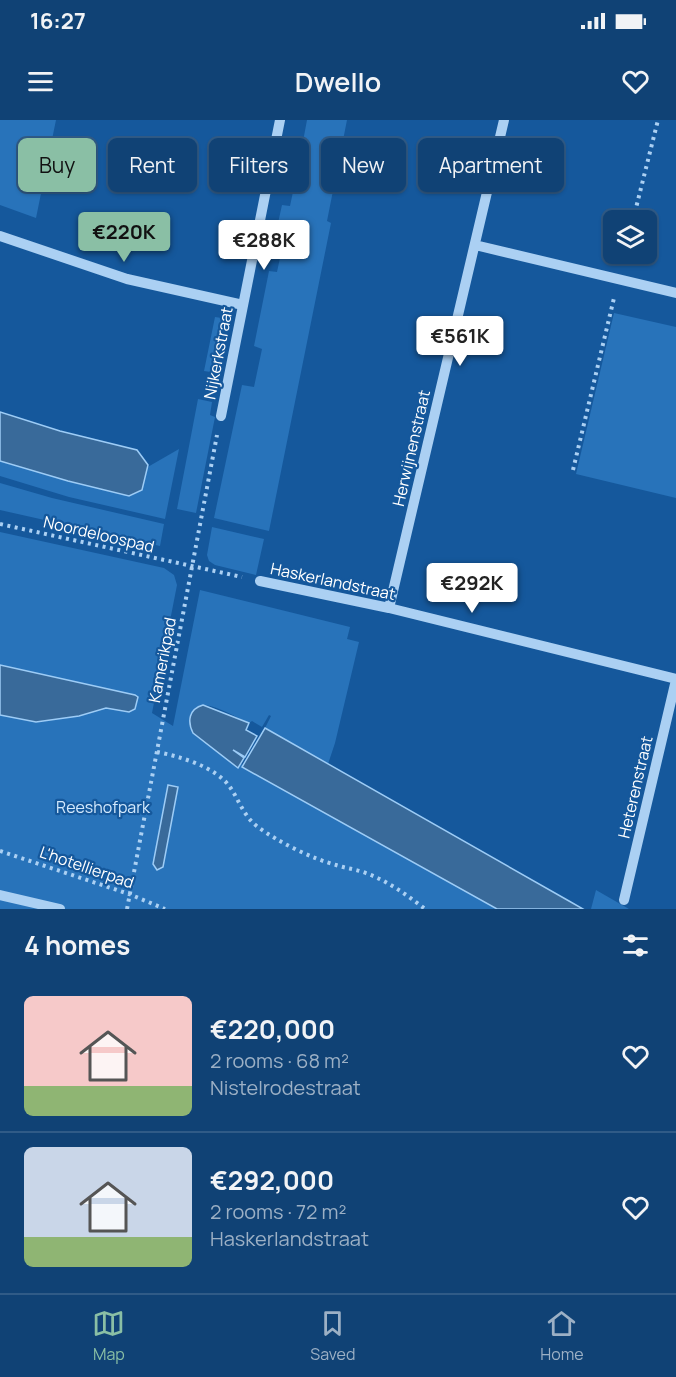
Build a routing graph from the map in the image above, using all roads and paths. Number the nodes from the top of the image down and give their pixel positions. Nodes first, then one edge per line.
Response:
1 (280, 120) edge
2 (504, 120) edge
3 (658, 120) edge
4 (636, 210) edge
5 (0, 236) edge
6 (475, 245) junction
7 (619, 280) junction
8 (676, 293) edge
9 (243, 305) junction
10 (221, 416) joint
11 (573, 470) dead end
12 (0, 524) edge
13 (192, 567) junction
14 (260, 581) joint
15 (389, 608) junction
16 (676, 680) edge
17 (157, 752) junction
18 (0, 850) edge
19 (129, 894) junction
20 (0, 895) edge
21 (624, 900) dead end
22 (60, 909) edge
23 (127, 909) edge
24 (165, 909) edge
25 (426, 909) edge

1 - 9 street, Nijkerkstraat
2 - 6 street, Herwijnenstraat
3 - 4 path
5 - 9 street
6 - 7 street
6 - 15 street, Herwijnenstraat
7 - 8 street
7 - 11 path
9 - 10 street, Nijkerkstraat
10 - 13 path, Kamerikpad
12 - 13 path, Noordeloospad
13 - 14 path, Haskerlandstraat
13 - 17 path, Kamerikpad
14 - 15 street, Haskerlandstraat
15 - 16 street, Haskerlandstraat
16 - 21 street, Heterenstraat
17 - 19 path, Kamerikpad
17 - 25 path
18 - 19 path, L'hotellierpad
19 - 23 path, Kamerikpad
19 - 24 path, L'hotellierpad
20 - 22 street

